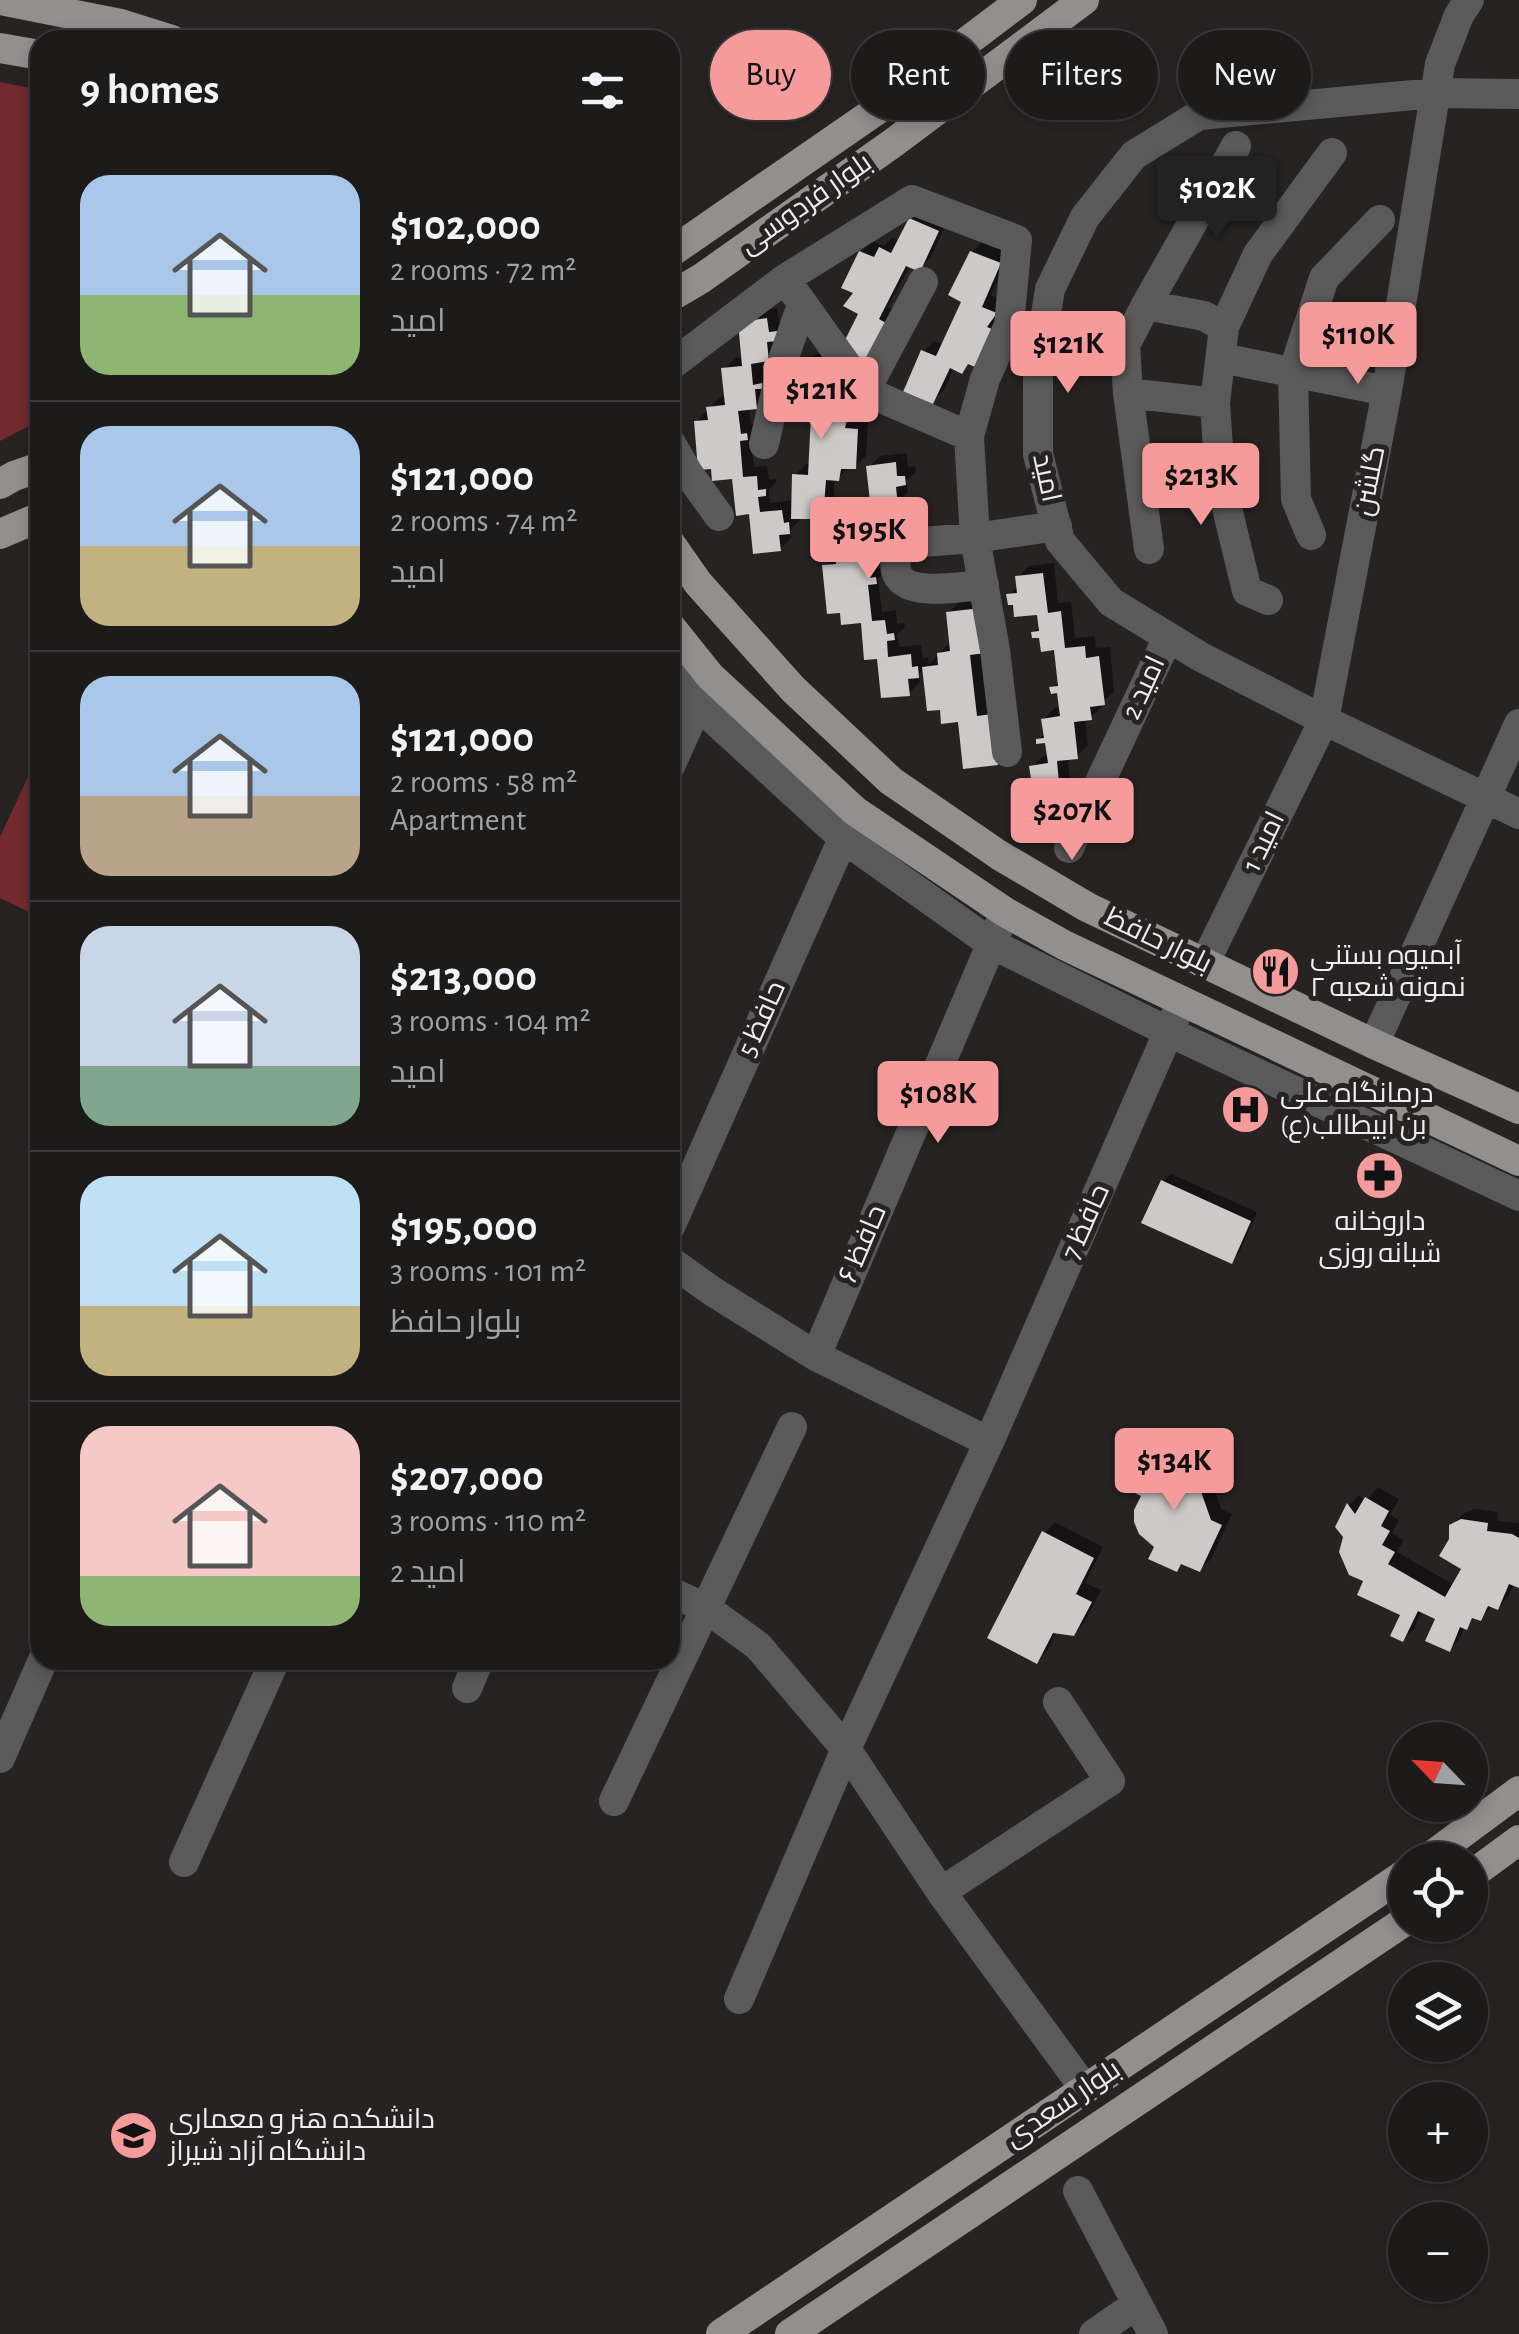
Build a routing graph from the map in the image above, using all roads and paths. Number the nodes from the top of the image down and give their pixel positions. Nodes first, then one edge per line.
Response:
1 (0, 0) edge
2 (1022, 0) edge
3 (1084, 0) edge
4 (1469, 0) edge
5 (140, 30) edge
6 (0, 48) edge
7 (30, 54) edge
8 (1438, 78) junction
9 (1519, 94) edge
10 (1236, 146) dead end
11 (1332, 152) dead end
12 (1380, 220) dead end
13 (680, 245) edge
14 (785, 279) junction
15 (923, 282) dead end
16 (680, 291) edge
17 (802, 305) junction
18 (1146, 305) junction
19 (1224, 327) junction
20 (1043, 335) junction
21 (1125, 345) junction
22 (680, 358) edge
23 (1221, 358) junction
24 (1293, 373) junction
25 (865, 391) junction
26 (1388, 391) junction
27 (1128, 393) junction
28 (1215, 403) junction
29 (969, 436) junction
30 (764, 444) dead end
31 (680, 459) edge
32 (30, 470) edge
33 (0, 484) edge
34 (719, 516) dead end
35 (30, 520) edge
36 (1057, 526) junction
37 (0, 534) edge
38 (1311, 535) dead end
39 (975, 538) junction
40 (1149, 549) dead end
41 (680, 558) edge
42 (984, 585) junction
43 (1268, 600) dead end
44 (1168, 637) junction
45 (680, 645) edge
46 (680, 676) edge
47 (704, 690) junction
48 (1324, 720) junction
49 (1519, 724) edge
50 (680, 744) edge
51 (1007, 752) dead end
52 (1485, 800) junction
53 (1519, 814) edge
54 (849, 825) junction
55 (1068, 848) dead end
56 (1005, 912) junction
57 (992, 944) junction
58 (1204, 964) junction
59 (1182, 1001) junction
60 (1169, 1032) junction
61 (1374, 1044) junction
62 (1362, 1085) junction
63 (1510, 1104) edge
64 (1346, 1115) junction
65 (1479, 1143) junction
66 (1519, 1161) edge
67 (1519, 1196) edge
68 (680, 1205) edge
69 (680, 1268) edge
70 (816, 1356) junction
71 (792, 1427) dead end
72 (989, 1442) junction
73 (680, 1596) edge
74 (706, 1608) junction
75 (680, 1663) edge
76 (39, 1670) edge
77 (270, 1670) edge
78 (676, 1670) edge
79 (1058, 1702) dead end
80 (846, 1749) junction
81 (0, 1758) edge
82 (1519, 1792) edge
83 (614, 1801) dead end
84 (1519, 1840) edge
85 (1451, 1842) edge
86 (184, 1862) dead end
87 (1488, 1863) edge
88 (1388, 1885) edge
89 (941, 1892) junction
90 (1388, 1932) edge
91 (739, 1999) dead end
92 (1085, 2089) junction
93 (1106, 2122) junction
94 (1078, 2191) dead end
95 (1137, 2304) junction
96 (720, 2334) edge
97 (790, 2334) edge
98 (1094, 2334) edge
99 (1153, 2334) edge

1 - 5 main road
2 - 13 main road, بلوار فردوسی
3 - 16 main road, بلوار فردوسی
4 - 8 street, گلشن
6 - 7 main road
8 - 9 street, امید
8 - 20 street, امید
8 - 26 street, گلشن
10 - 18 street
11 - 19 street
12 - 24 street
14 - 17 street
14 - 22 street
14 - 29 street
15 - 25 street
17 - 25 street
17 - 30 street
18 - 19 street
18 - 21 street
19 - 23 street
20 - 21 street
20 - 36 street, امید
21 - 27 street
23 - 24 street
23 - 28 street
24 - 26 street
24 - 38 street
25 - 29 street
26 - 48 street, گلشن
27 - 28 street
27 - 40 street
28 - 43 street
29 - 39 street
31 - 34 street
32 - 33 main road
35 - 37 main road
36 - 39 street
36 - 44 street, امید
39 - 42 street
39 - 42 street
41 - 58 main road, بلوار حافظ
42 - 51 street
44 - 48 street, امید
44 - 55 street, امید 2
45 - 47 main road, بلوار حافظ
46 - 47 street
47 - 50 street
47 - 54 main road, بلوار حافظ
48 - 52 street, امید
48 - 58 street, امید 1
49 - 52 street
52 - 53 street, امید
52 - 61 street
54 - 56 main road, بلوار حافظ
54 - 57 street
54 - 68 street, حافظ 5
56 - 57 street, حافظ ۶
56 - 59 main road, بلوار حافظ
57 - 60 street
57 - 70 street, حافظ ۶
58 - 61 main road, بلوار حافظ
59 - 60 street, حافظ 7
59 - 62 main road, بلوار حافظ
60 - 64 street
60 - 72 street, حافظ 7
61 - 63 main road, بلوار حافظ
62 - 64 street
62 - 65 main road, بلوار حافظ
63 - 65 main road
64 - 67 street
65 - 66 main road, بلوار حافظ
69 - 70 street
70 - 72 street
71 - 74 street
72 - 80 street, حافظ 7
73 - 74 street
74 - 75 street
74 - 80 street
76 - 81 street
77 - 86 street
78 - 83 street
79 - 89 street
80 - 89 street
80 - 91 street, حافظ 7
82 - 85 main road
84 - 87 main road
88 - 92 main road, بلوار سعدی
89 - 92 street
90 - 93 main road, بلوار سعدی
92 - 93 main road
92 - 96 main road, بلوار سعدی
93 - 97 main road, بلوار سعدی
94 - 95 street
95 - 98 street
95 - 99 street

